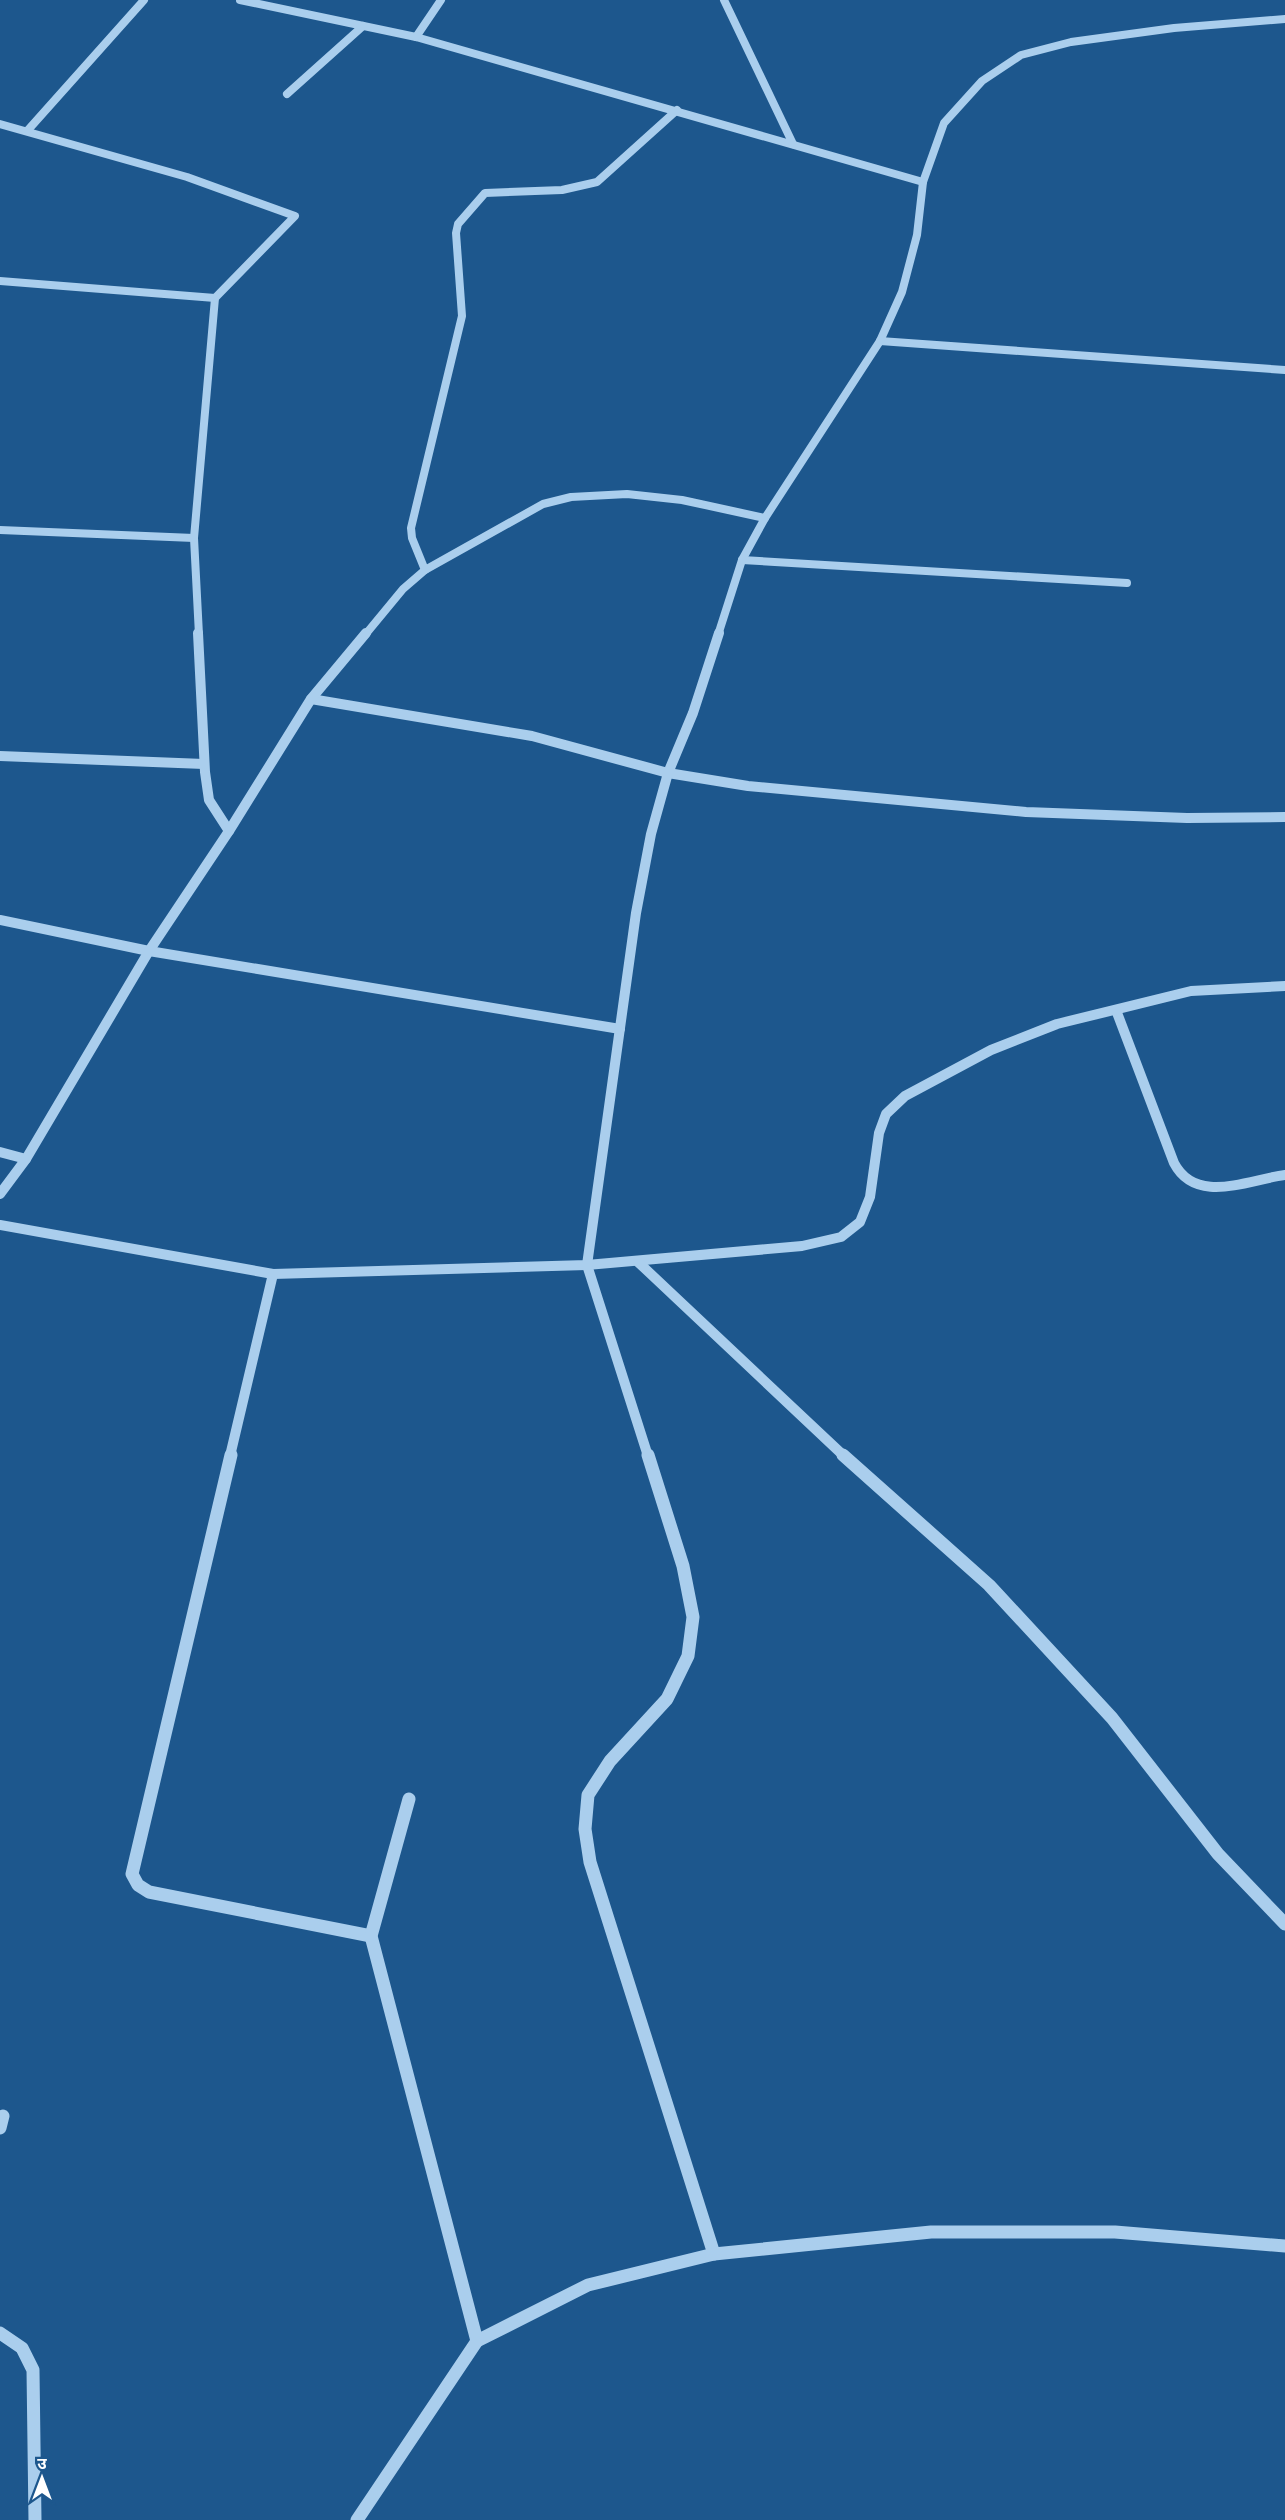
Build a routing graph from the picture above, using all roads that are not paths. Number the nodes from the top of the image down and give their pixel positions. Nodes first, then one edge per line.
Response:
1 (144, 0) edge
2 (240, 0) edge
3 (441, 0) edge
4 (724, 0) edge
5 (1285, 19) edge
6 (363, 27) junction
7 (416, 37) junction
8 (287, 94) dead end
9 (677, 110) junction
10 (0, 124) edge
11 (28, 130) junction
12 (793, 144) junction
13 (923, 182) junction
14 (0, 281) edge
15 (215, 298) junction
16 (880, 341) junction
17 (1285, 370) edge
18 (765, 518) junction
19 (0, 530) edge
20 (194, 538) junction
21 (742, 560) junction
22 (424, 570) junction
23 (1127, 583) dead end
24 (311, 699) junction
25 (0, 756) edge
26 (204, 764) junction
27 (668, 773) junction
28 (1285, 817) edge
29 (229, 831) junction
30 (0, 920) edge
31 (149, 951) junction
32 (1285, 986) edge
33 (1116, 1010) junction
34 (620, 1029) junction
35 (0, 1152) edge
36 (26, 1159) junction
37 (1285, 1175) edge
38 (0, 1194) edge
39 (0, 1225) edge
40 (638, 1262) junction
41 (587, 1265) junction
42 (273, 1274) junction
43 (410, 1799) dead end
44 (1285, 1924) edge
45 (371, 1936) junction
46 (1285, 2246) edge
47 (714, 2254) junction
48 (0, 2333) edge
49 (477, 2341) junction
50 (35, 2520) edge
51 (357, 2520) edge

1 - 11 street
2 - 6 street
3 - 7 street
4 - 12 street
5 - 13 street
6 - 7 street
6 - 8 street
7 - 9 street
9 - 12 street
9 - 22 street
10 - 11 street
11 - 15 street
12 - 13 street
13 - 16 street
14 - 15 street
15 - 20 street
16 - 17 street
16 - 18 street
18 - 21 street
18 - 22 street
19 - 20 street
20 - 26 street
21 - 23 street
21 - 27 street
22 - 24 street
24 - 27 street
24 - 29 street
25 - 26 street
26 - 29 street
27 - 28 street
27 - 34 street
29 - 31 street
30 - 31 street
31 - 34 street
31 - 36 street
32 - 33 street
33 - 37 street
33 - 40 street
34 - 41 street
35 - 36 street
36 - 38 street
39 - 42 street
40 - 41 street
40 - 44 street
41 - 42 street
41 - 47 street
42 - 45 street
43 - 45 street
45 - 49 street
46 - 47 street
47 - 49 street
48 - 50 street
49 - 51 street

